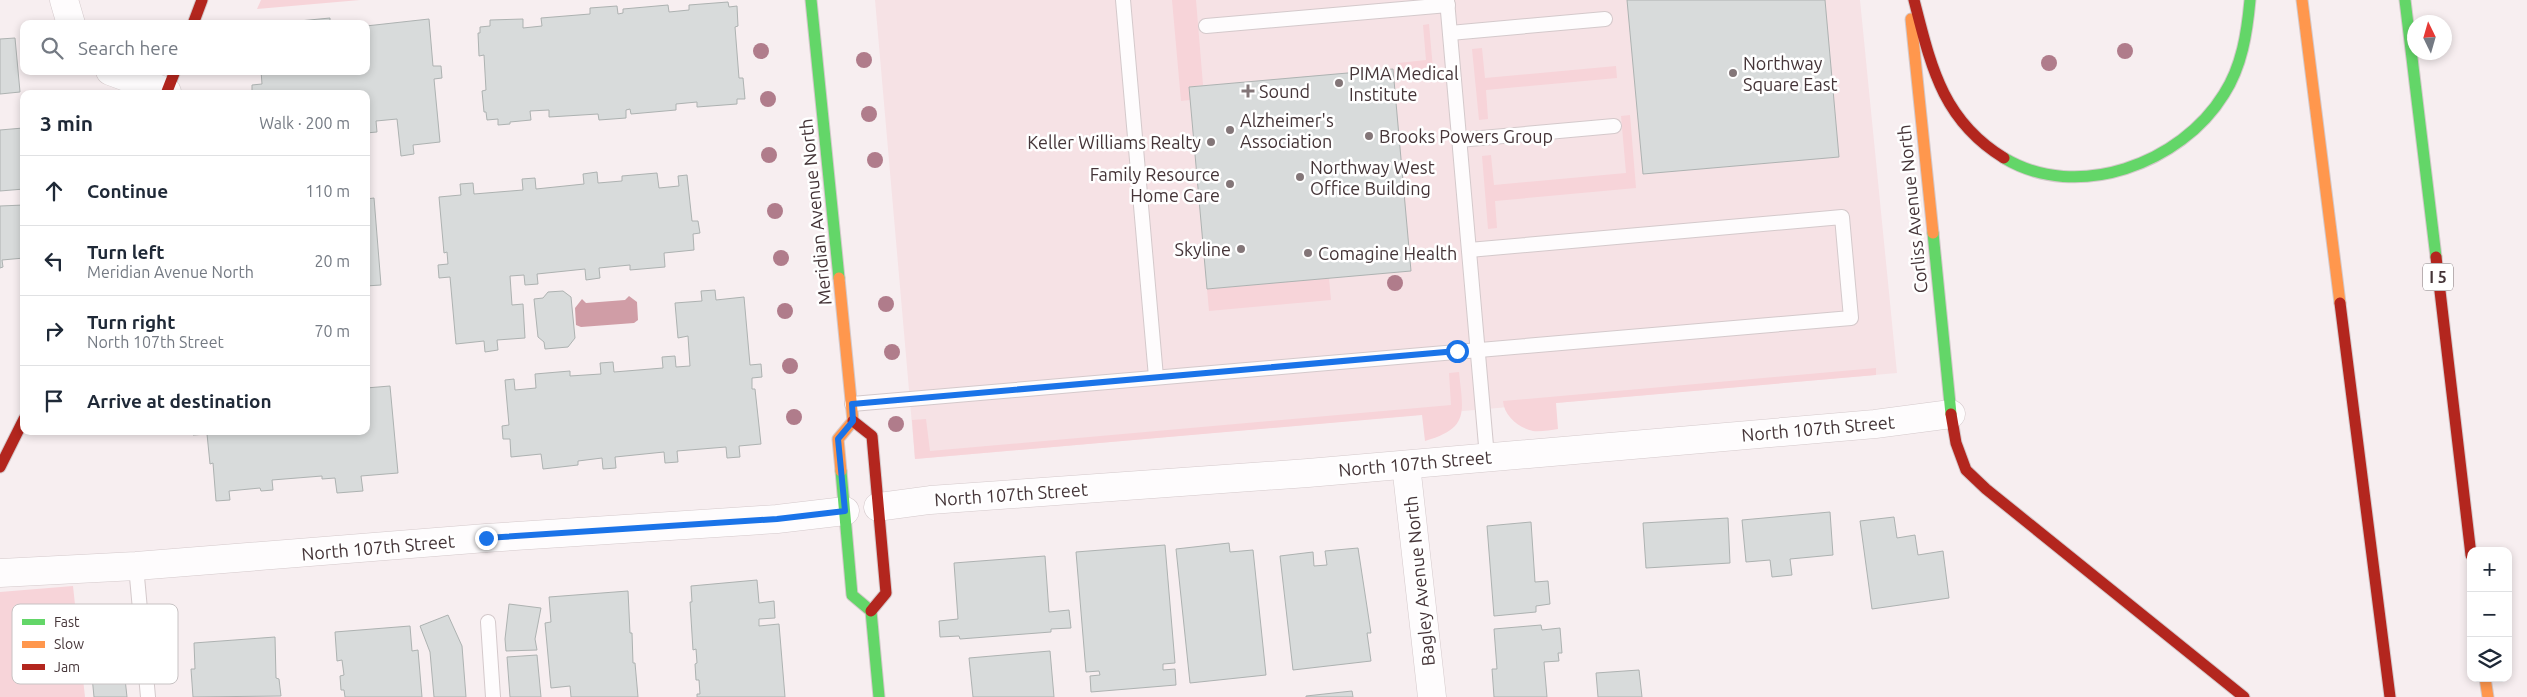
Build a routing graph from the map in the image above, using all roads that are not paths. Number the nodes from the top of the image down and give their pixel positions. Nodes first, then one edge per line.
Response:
1 (64, 0) edge
2 (202, 0) edge
3 (811, 0) edge
4 (1123, 0) edge
5 (1909, 0) edge
6 (1914, 0) edge
7 (2250, 0) edge
8 (2302, 0) edge
9 (2405, 0) edge
10 (1448, 2) edge
11 (1605, 19) dead end
12 (69, 20) edge
13 (194, 20) edge
14 (1206, 26) dead end
15 (1450, 33) junction
16 (126, 75) edge
17 (169, 86) edge
18 (1614, 126) dead end
19 (1459, 140) junction
20 (1469, 250) junction
21 (1478, 350) junction
22 (1156, 377) junction
23 (852, 404) junction
24 (1951, 414) junction
25 (853, 421) junction
26 (20, 428) edge
27 (1487, 457) junction
28 (1406, 465) junction
29 (0, 467) edge
30 (878, 507) junction
31 (845, 511) junction
32 (2470, 547) edge
33 (136, 566) junction
34 (0, 573) edge
35 (139, 604) edge
36 (872, 611) junction
37 (488, 622) dead end
38 (2486, 682) edge
39 (147, 684) edge
40 (148, 697) edge
41 (493, 697) edge
42 (879, 697) edge
43 (1432, 697) edge
44 (2244, 697) edge
45 (2390, 697) edge
46 (2488, 697) edge

1 - 12 street
2 - 13 main road
3 - 23 main road, Meridian Avenue North
4 - 22 lane
5 - 24 main road, Corliss Avenue North
6 - 7 main road
8 - 45 main road
9 - 32 main road, I 5
10 - 14 lane
10 - 15 lane
11 - 15 lane
15 - 19 lane
16 - 17 street
18 - 19 lane
19 - 20 lane
20 - 21 lane
20 - 21 lane
21 - 22 lane
21 - 27 lane
22 - 23 lane
23 - 25 main road, Meridian Avenue North
24 - 27 street, North 107th Street
24 - 44 main road, Corliss Avenue North
25 - 30 main road
25 - 31 main road
26 - 29 main road
27 - 28 street, North 107th Street
28 - 30 street, North 107th Street
28 - 43 street, Bagley Avenue North
30 - 36 main road
31 - 33 street, North 107th Street
31 - 36 main road
33 - 34 street, North 107th Street
33 - 35 lane
36 - 42 main road
37 - 41 lane
38 - 46 main road
39 - 40 lane

